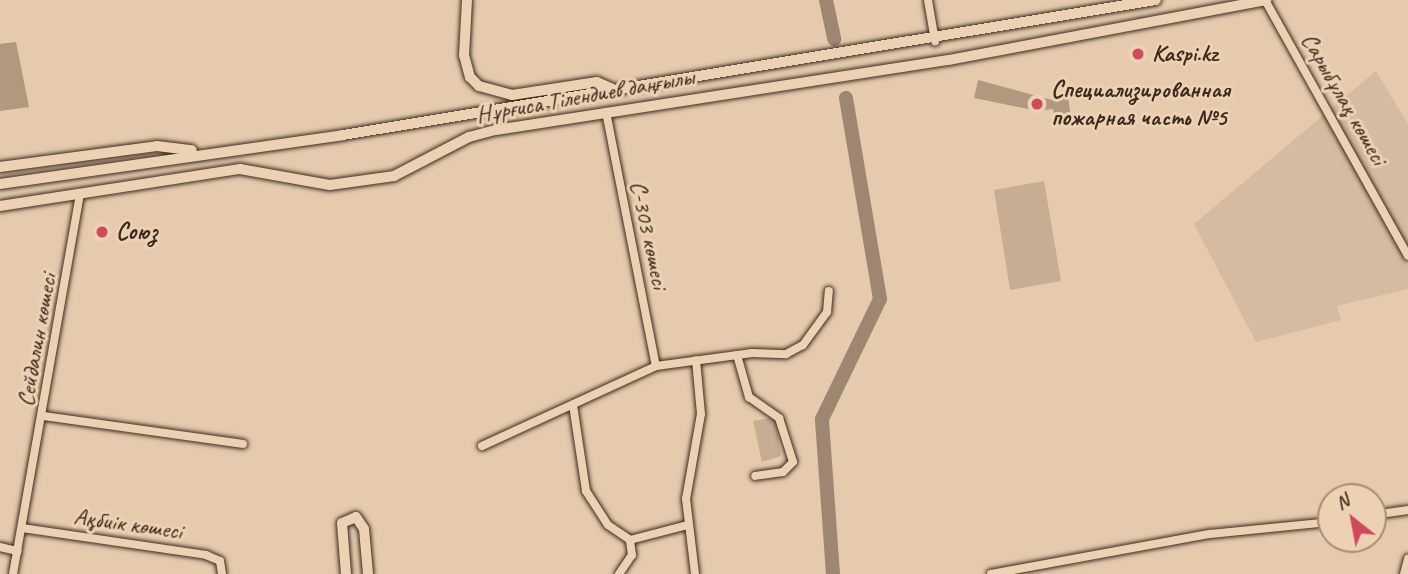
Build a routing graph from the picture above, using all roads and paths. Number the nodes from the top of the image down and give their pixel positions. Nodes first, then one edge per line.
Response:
1 (467, 0) edge
2 (928, 0) edge
3 (1156, 0) edge
4 (1265, 0) edge
5 (935, 41) junction
6 (938, 62) junction
7 (759, 66) junction
8 (762, 86) junction
9 (614, 89) junction
10 (606, 112) junction
11 (238, 149) junction
12 (205, 152) junction
13 (0, 167) edge
14 (240, 169) junction
15 (0, 184) edge
16 (80, 194) junction
17 (0, 206) edge
18 (1408, 256) edge
19 (830, 291) dead end
20 (737, 355) junction
21 (696, 360) junction
22 (656, 366) junction
23 (573, 405) junction
24 (44, 416) junction
25 (243, 444) dead end
26 (482, 446) dead end
27 (755, 476) dead end
28 (1408, 510) edge
29 (1387, 513) edge
30 (1317, 523) edge
31 (687, 525) junction
32 (22, 528) junction
33 (630, 540) junction
34 (0, 547) edge
35 (18, 551) junction
36 (1408, 559) edge
37 (223, 571) edge
38 (13, 574) edge
39 (346, 574) edge
40 (368, 574) edge
41 (619, 574) edge
42 (695, 574) edge
43 (991, 574) edge
44 (1404, 574) edge

1 - 9 main road
2 - 5 street
3 - 5 main road, Нұрғиса Тілендиев даңғылы
4 - 6 main road, Нұрғиса Тілендиев даңғылы
4 - 18 street, Сарыбұлақ көшесі
5 - 6 main road
5 - 7 main road, Нұрғиса Тілендиев даңғылы
6 - 8 main road, Нұрғиса Тілендиев даңғылы
7 - 8 main road
7 - 9 main road, Нұрғиса Тілендиев даңғылы
8 - 10 main road, Нұрғиса Тілендиев даңғылы
9 - 11 main road, Нұрғиса Тілендиев даңғылы
10 - 14 main road, Нұрғиса Тілендиев даңғылы
10 - 22 street, С-303 көшесі
11 - 12 main road, Нұрғиса Тілендиев даңғылы
11 - 14 main road
12 - 13 main road
12 - 15 main road, Нұрғиса Тілендиев даңғылы
14 - 16 main road, Нұрғиса Тілендиев даңғылы
16 - 17 main road, Нұрғиса Тілендиев даңғылы
16 - 24 street, Сейдалин көшесі
19 - 20 street
20 - 21 street
20 - 27 street
21 - 22 street
21 - 31 street
22 - 23 street
23 - 26 street
23 - 33 street
24 - 25 street
24 - 32 street, Сейдалин көшесі
28 - 29 street
30 - 43 street
31 - 33 street
31 - 42 street
32 - 35 street, Сейдалин көшесі
32 - 37 street, Ақбиік көшесі
33 - 41 street
34 - 35 street
35 - 38 street, Сейдалин көшесі
36 - 44 street
39 - 40 main road

